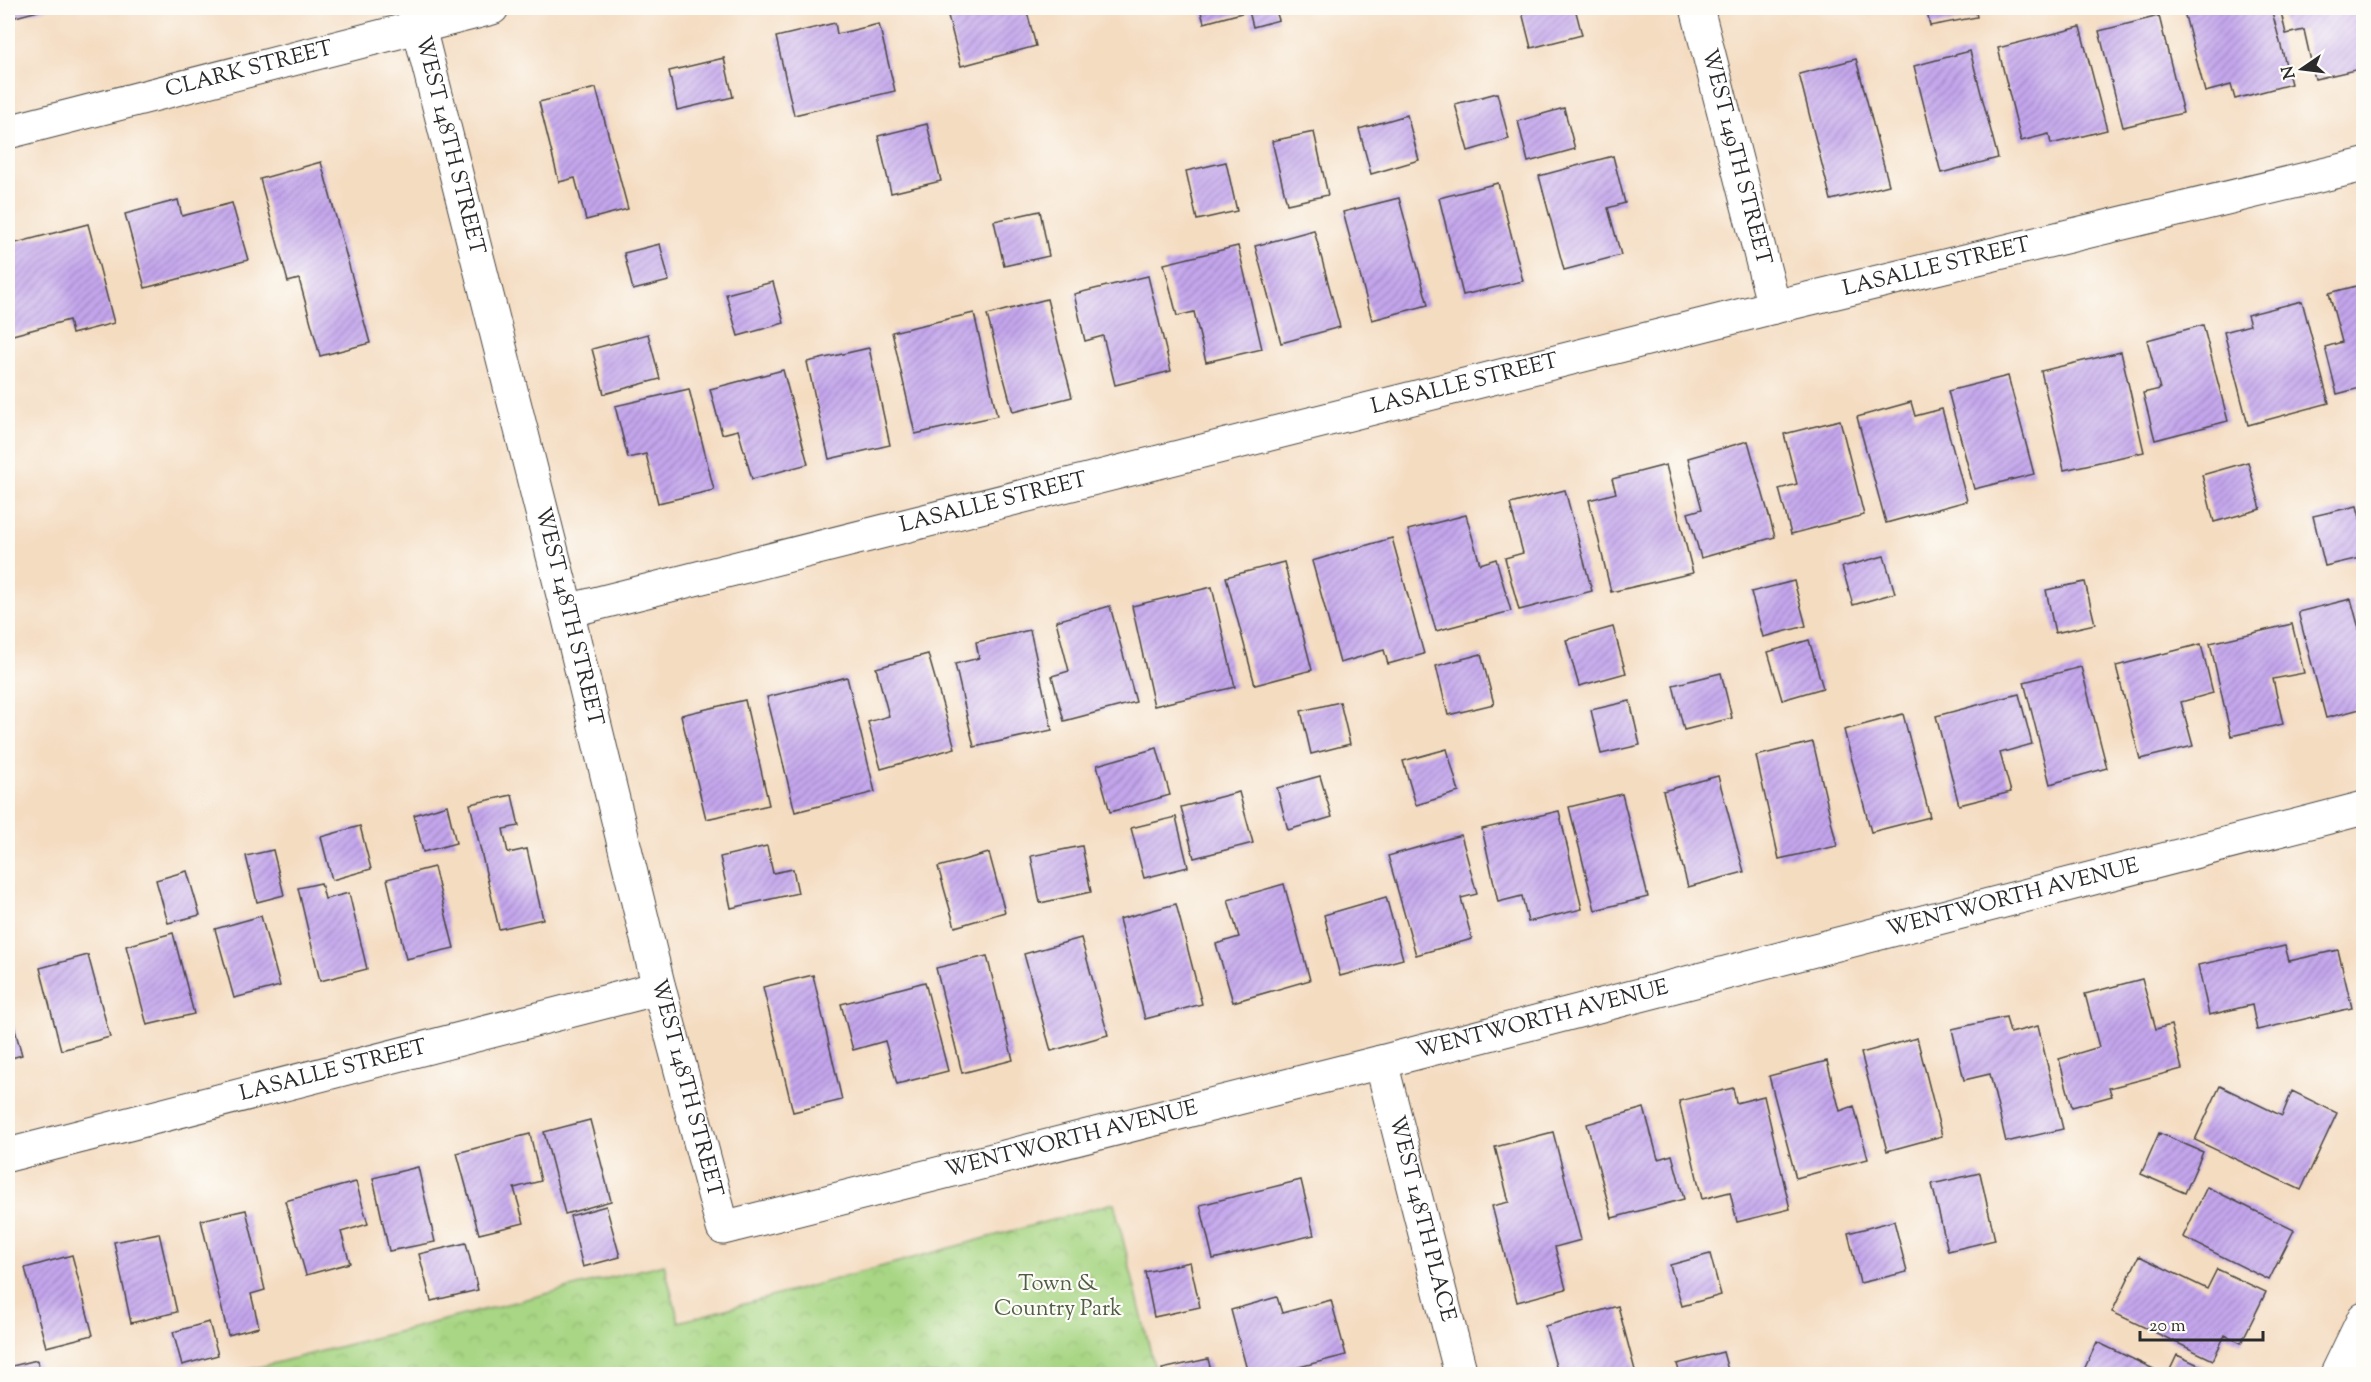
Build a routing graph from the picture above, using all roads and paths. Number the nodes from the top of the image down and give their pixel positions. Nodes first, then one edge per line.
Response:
1 (492, 8) edge
2 (1697, 8) edge
3 (416, 17) edge
4 (8, 132) edge
5 (2364, 165) edge
6 (1774, 307) junction
7 (567, 611) junction
8 (2364, 808) edge
9 (659, 988) junction
10 (1381, 1062) junction
11 (8, 1155) edge
12 (723, 1228) joint
13 (2364, 1318) edge
14 (1461, 1374) edge
15 (2337, 1374) edge

1 - 3 street, CLARK STREET
2 - 6 street, WEST 149TH STREET
3 - 4 street, CLARK STREET
3 - 7 street, WEST 148TH STREET
5 - 6 street, LASALLE STREET
6 - 7 street, LASALLE STREET
7 - 9 street, WEST 148TH STREET
8 - 10 street, WENTWORTH AVENUE
9 - 11 street, LASALLE STREET
9 - 12 street, WEST 148TH STREET
10 - 12 street, WENTWORTH AVENUE
10 - 14 street, WEST 148TH PLACE
13 - 15 street

